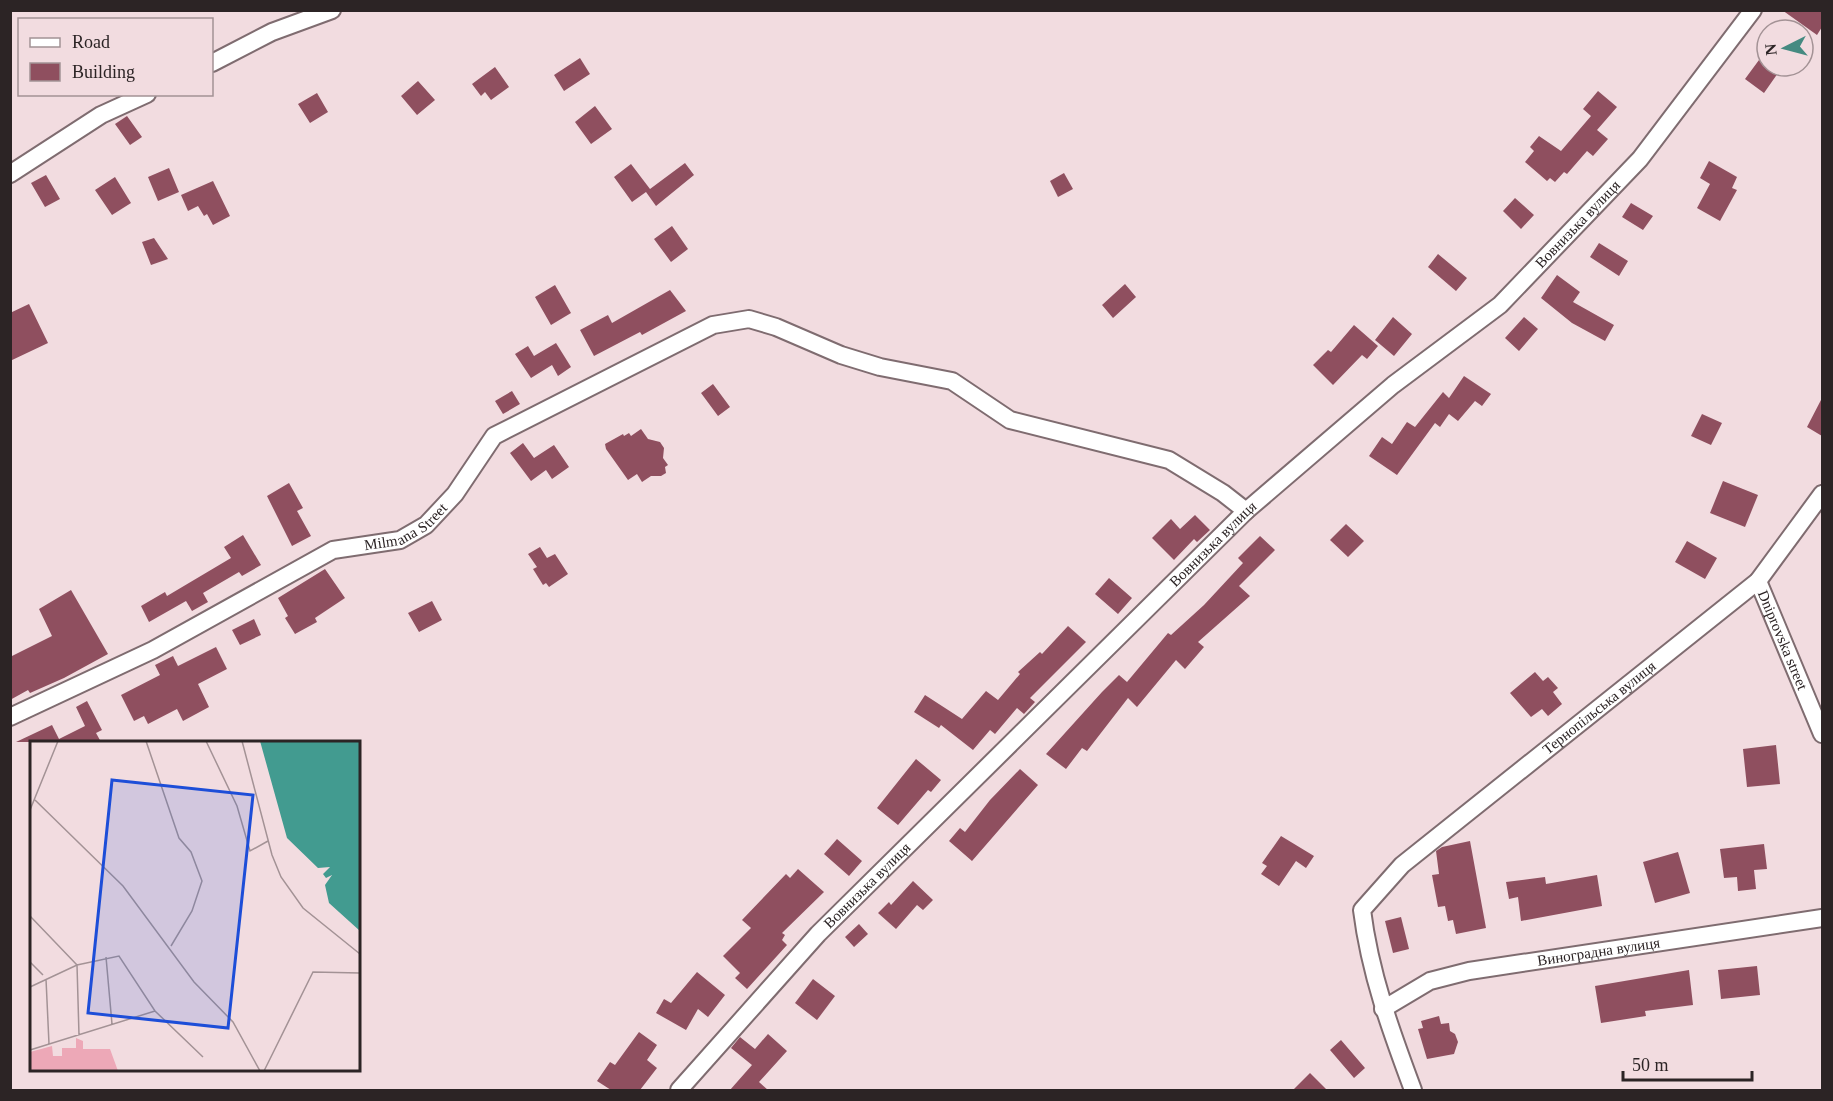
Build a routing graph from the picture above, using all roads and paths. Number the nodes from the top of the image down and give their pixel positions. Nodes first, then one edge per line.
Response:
1 (332, 10) edge
2 (1754, 10) edge
3 (213, 62) edge
4 (143, 96) edge
5 (10, 174) edge
6 (1822, 494) edge
7 (1246, 511) junction
8 (1758, 581) junction
9 (10, 717) edge
10 (1822, 734) edge
11 (1822, 918) edge
12 (1383, 1010) junction
13 (679, 1090) edge
14 (1413, 1090) edge

1 - 3 street
2 - 7 street, Вовнизька вулиця
4 - 5 street
6 - 8 street, Тернопільська вулиця
7 - 9 street, Milmana Street
7 - 13 street, Вовнизька вулиця
8 - 10 street, Dniprovska street
8 - 12 street, Тернопільська вулиця
11 - 12 street, Виноградна вулиця
12 - 14 street

